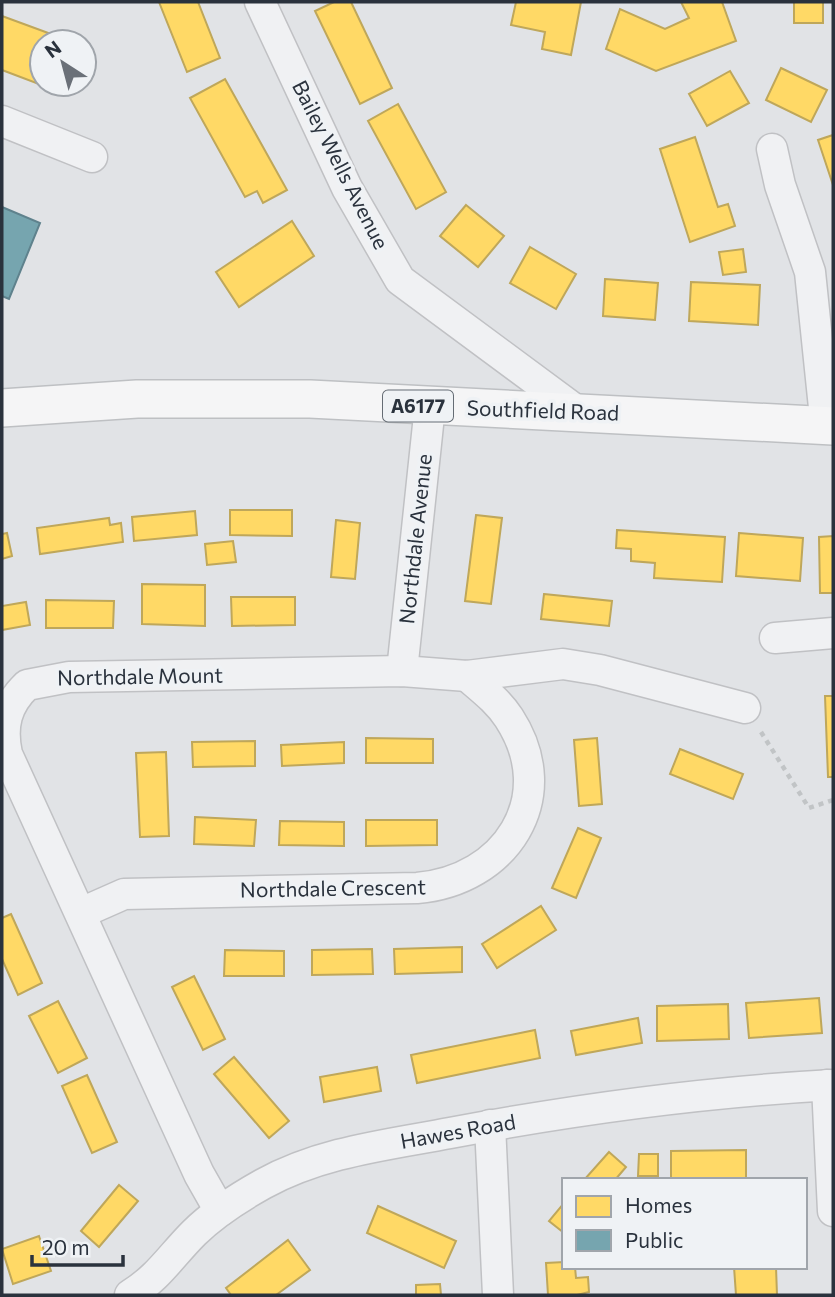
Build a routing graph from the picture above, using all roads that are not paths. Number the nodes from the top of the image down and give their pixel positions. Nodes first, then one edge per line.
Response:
1 (260, 2) edge
2 (2, 121) edge
3 (772, 149) dead end
4 (92, 157) dead end
5 (430, 407) junction
6 (2, 408) edge
7 (577, 411) junction
8 (830, 426) edge
9 (833, 634) edge
10 (775, 638) dead end
11 (402, 671) junction
12 (467, 676) junction
13 (745, 708) road end
14 (81, 912) junction
15 (830, 1085) edge
16 (490, 1125) junction
17 (220, 1211) junction
18 (833, 1211) edge
19 (156, 1287) edge
20 (130, 1295) edge
21 (498, 1295) edge

1 - 7 street, Bailey Wells Avenue
2 - 4 street
3 - 8 street
5 - 6 main road, Southfield Road / A6177
5 - 7 main road, Southfield Road / A6177
5 - 11 street, Northdale Avenue
7 - 8 main road, Southfield Road / A6177
9 - 10 street
11 - 12 street, Northdale Mount
11 - 14 street, Northdale Mount
12 - 13 street, Northdale Mount
12 - 14 street, Northdale Crescent
14 - 17 street, Northdale Mount
15 - 16 street, Hawes Road
15 - 18 street
16 - 17 street, Hawes Road
16 - 21 street
17 - 19 street, Hawes Road
19 - 20 street, Hawes Road

